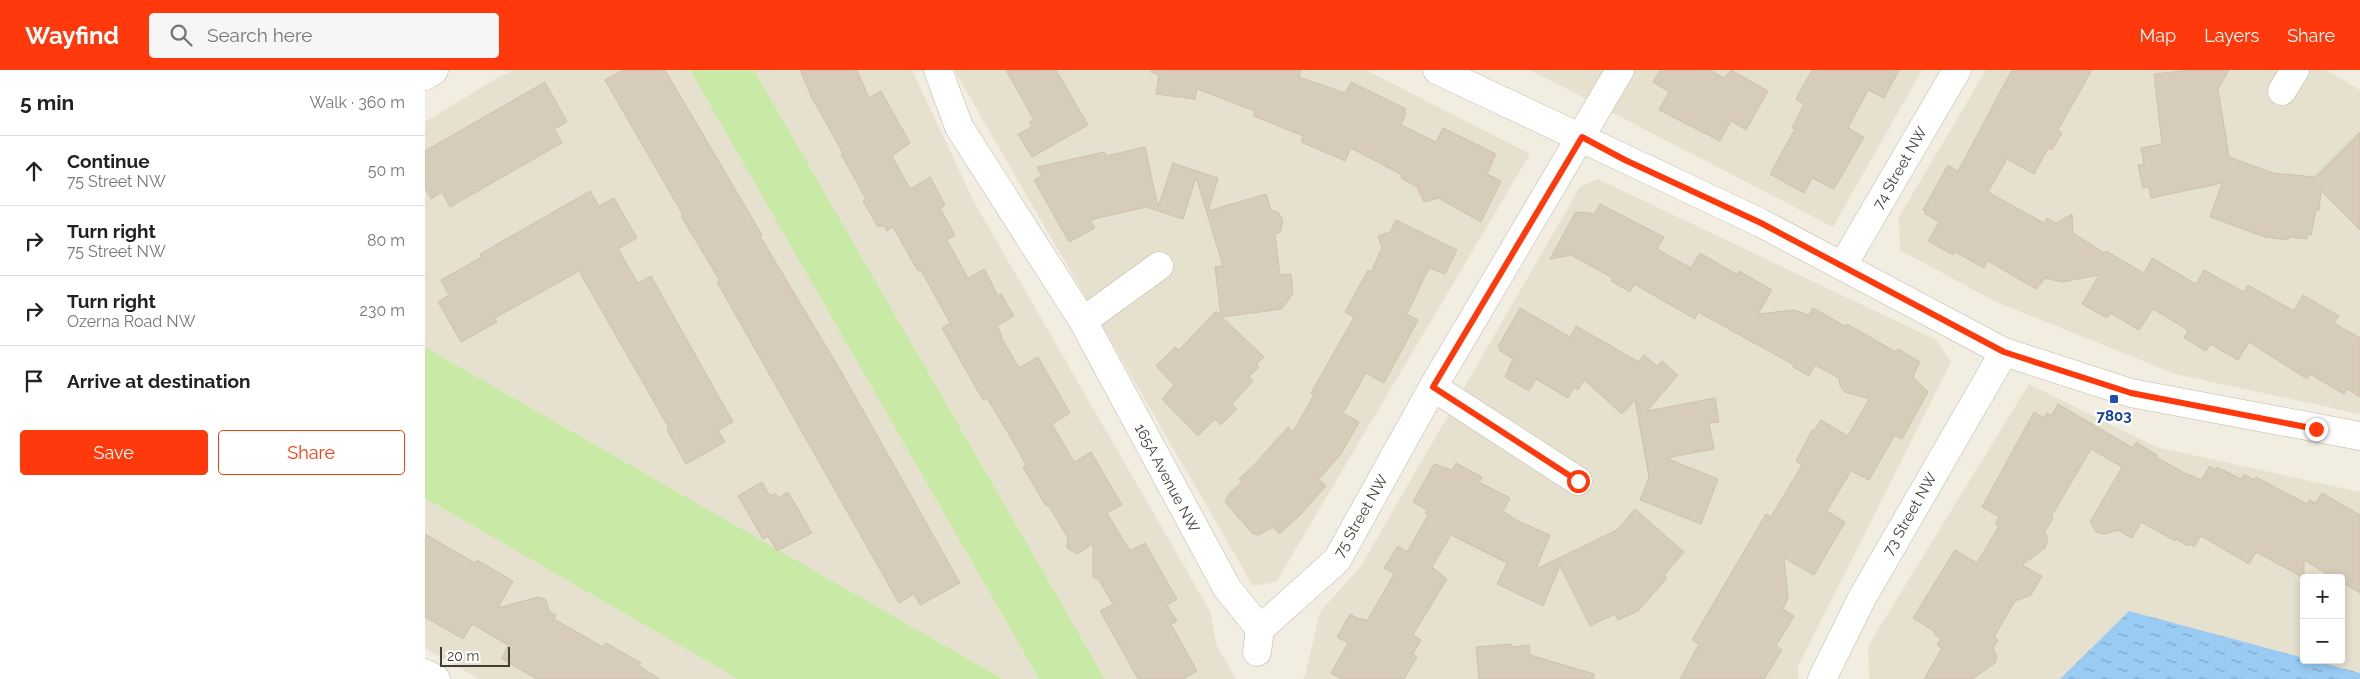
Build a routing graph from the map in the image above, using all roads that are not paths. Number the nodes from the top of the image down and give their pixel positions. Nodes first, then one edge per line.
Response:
1 (434, 70) edge
2 (938, 70) edge
3 (1437, 70) edge
4 (1620, 70) edge
5 (1957, 70) edge
6 (425, 76) edge
7 (1582, 137) junction
8 (1843, 265) junction
9 (1159, 266) dead end
10 (1083, 321) junction
11 (2004, 352) junction
12 (1433, 387) junction
13 (2360, 436) edge
14 (1578, 481) dead end
15 (1259, 640) joint
16 (425, 673) edge
17 (436, 679) edge
18 (1822, 679) edge

1 - 6 street
2 - 10 street, 165A Avenue NW
3 - 7 street
4 - 7 street, 75 Street NW
5 - 8 street, 74 Street NW
7 - 8 street
7 - 12 street, 75 Street NW
8 - 11 street
9 - 10 street
10 - 15 street, 165A Avenue NW
11 - 13 street
11 - 18 street, 73 Street NW
12 - 14 street
12 - 15 street, 75 Street NW
16 - 17 street

